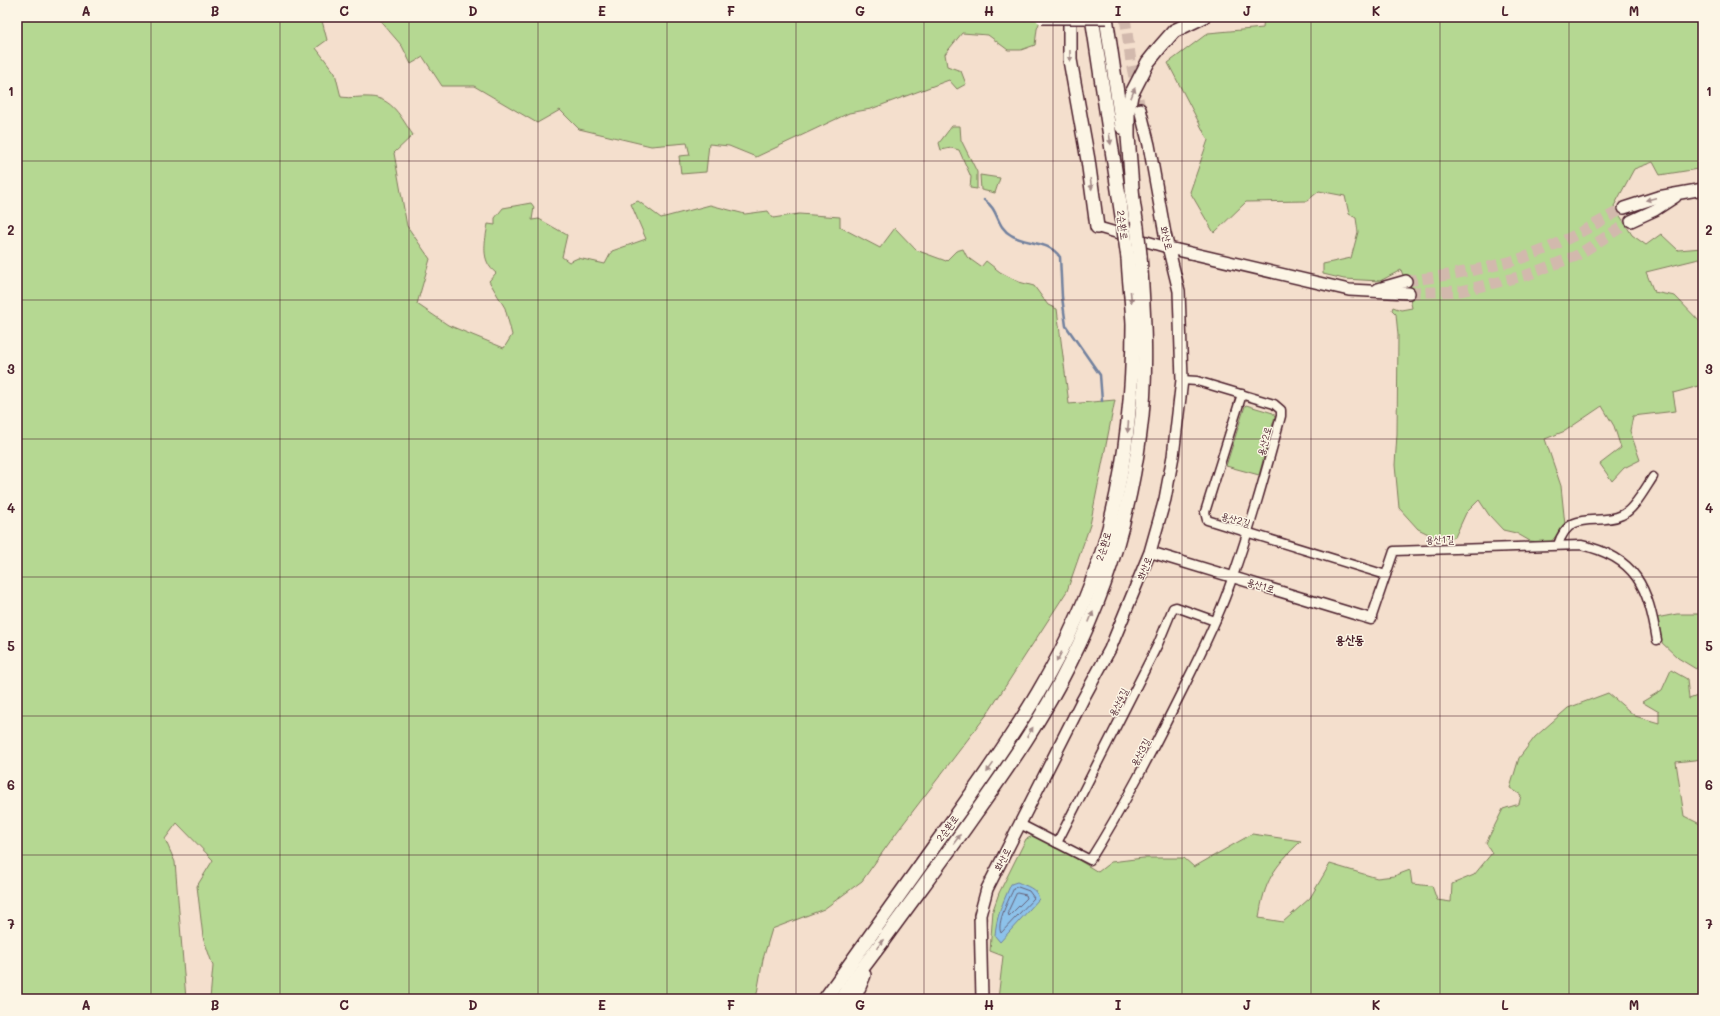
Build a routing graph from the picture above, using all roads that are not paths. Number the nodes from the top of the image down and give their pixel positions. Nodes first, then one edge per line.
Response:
1 (1042, 17) edge
2 (1070, 17) edge
3 (1092, 17) edge
4 (1106, 17) edge
5 (1203, 17) edge
6 (1140, 109) tunnel mouth
7 (1703, 189) edge
8 (1679, 194) junction
9 (1132, 201) junction
10 (1624, 208) tunnel mouth
11 (1632, 221) tunnel mouth
12 (1098, 228) joint
13 (1169, 248) junction
14 (1134, 257) junction
15 (1406, 281) tunnel mouth
16 (1371, 290) junction
17 (1409, 293) tunnel mouth
18 (1182, 380) junction
19 (1242, 394) junction
20 (1653, 477) dead end
21 (1248, 532) junction
22 (1558, 545) junction
23 (1150, 552) junction
24 (1386, 575) junction
25 (1233, 577) junction
26 (1372, 619) joint
27 (1216, 621) junction
28 (1657, 640) dead end
29 (1020, 824) junction
30 (1057, 843) junction
31 (869, 960) junction
32 (825, 999) edge
33 (841, 999) edge
34 (854, 999) edge
35 (982, 999) edge

1 - 4 highway, bridge
2 -> 12 highway
3 -> 14 highway, 2순환로, bridge
4 - 9 highway, 2순환로
9 -> 5 highway
6 - 13 main road, 화산로
7 - 8 main road
8 -> 10 main road
8 - 11 main road
9 - 14 highway, 2순환로, bridge
12 - 13 street
13 - 16 main road
13 - 18 main road, 화산로
31 -> 14 highway, 2순환로
14 -> 32 highway, 2순환로
15 - 16 main road
16 - 17 main road
18 - 19 street, 용산2로
18 - 23 main road, 화산로
19 - 21 street, 용산2로
19 - 21 street, 용산2길
20 - 22 street
21 - 24 street, 용산2길
21 - 25 street, 용산2로
22 - 24 street, 용산1길
22 - 28 street, 용산1길
23 - 25 street, 용산1로
23 - 29 main road, 화산로
24 - 26 street, 용산1길
25 - 26 street, 용산1로
25 - 27 street, 용산3길
27 - 30 street, 용산3길
27 - 30 street, 용산4길
29 - 30 street, 용산3길
29 - 35 main road, 화산로
31 - 33 highway, 2순환로
31 - 34 highway

